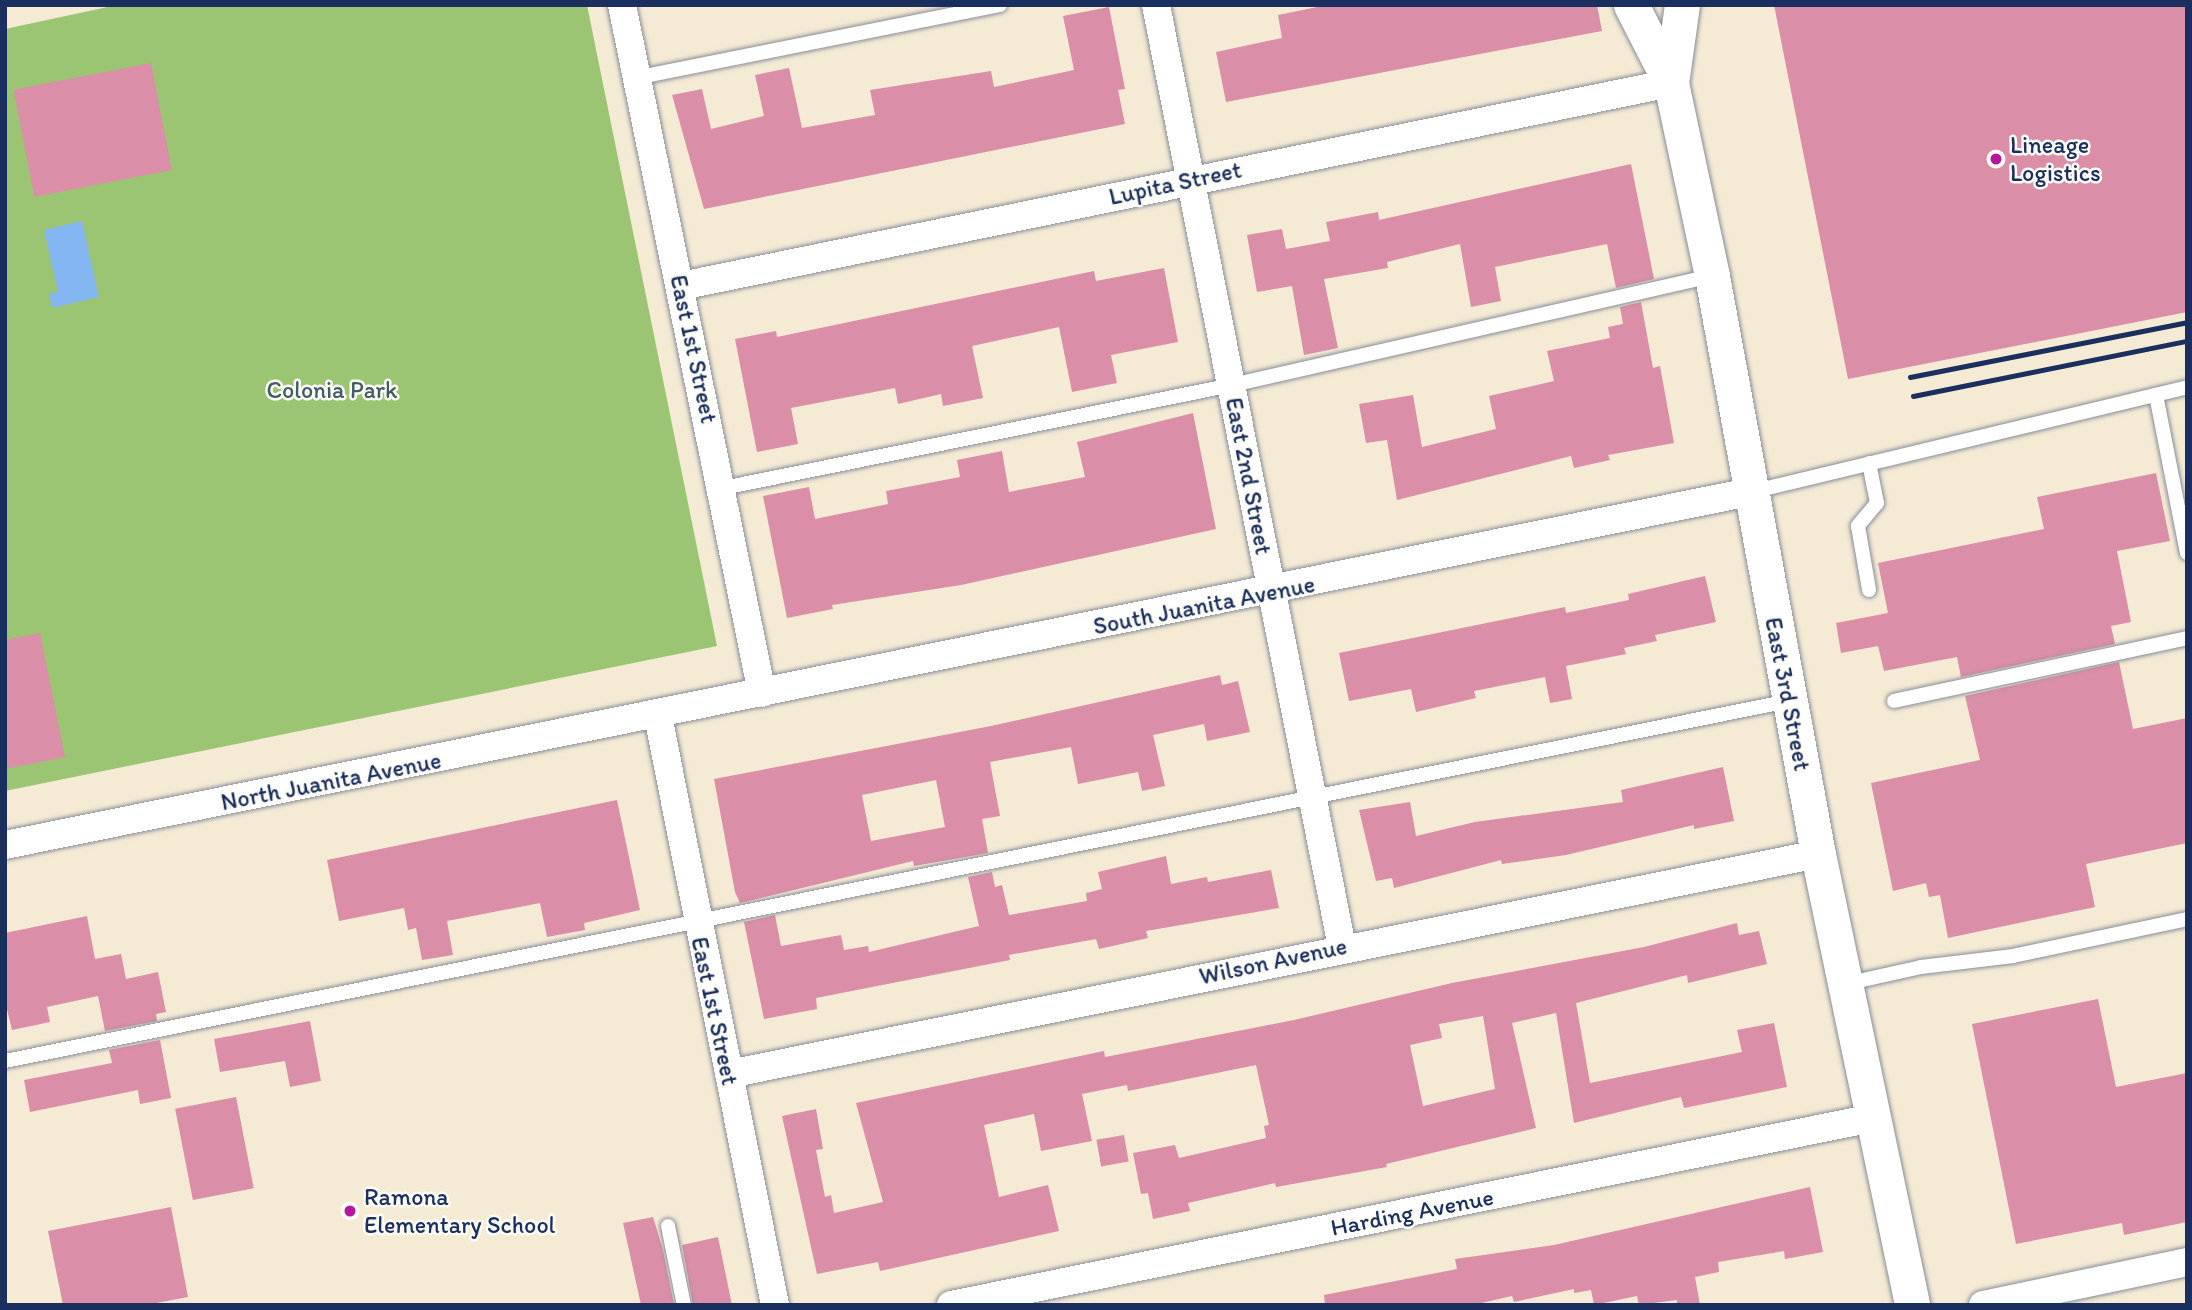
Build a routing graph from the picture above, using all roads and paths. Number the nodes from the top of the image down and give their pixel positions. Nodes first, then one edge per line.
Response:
1 (622, 5) edge
2 (1000, 5) edge
3 (1156, 5) edge
4 (1631, 5) edge
5 (1682, 5) edge
6 (640, 77) junction
7 (1671, 83) junction
8 (1191, 180) junction
9 (1712, 276) junction
10 (681, 286) junction
11 (1232, 385) junction
12 (2187, 387) edge
13 (2156, 395) junction
14 (1868, 463) junction
15 (723, 488) junction
16 (1750, 492) junction
17 (2187, 553) edge
18 (1869, 590) dead end
19 (1272, 592) junction
20 (2187, 638) edge
21 (762, 693) junction
22 (1789, 701) junction
23 (1894, 701) dead end
24 (657, 716) junction
25 (1312, 798) junction
26 (5, 845) edge
27 (1818, 854) junction
28 (2187, 919) edge
29 (697, 922) junction
30 (1342, 947) junction
31 (1845, 984) junction
32 (5, 1061) edge
33 (729, 1074) junction
34 (1873, 1118) junction
35 (668, 1226) dead end
36 (2187, 1262) edge
37 (1043, 1296) edge
38 (684, 1305) edge
39 (775, 1305) edge
40 (951, 1305) edge
41 (1912, 1305) edge
42 (1983, 1305) edge

1 - 6 street, East 1st Street
2 - 6 lane
3 - 8 street, East 2nd Street
4 - 7 street, East 3rd Street
5 - 7 street, East 3rd Street
6 - 10 street, East 1st Street
7 - 8 street, Lupita Street
7 - 9 street, East 3rd Street
8 - 10 street, Lupita Street
8 - 11 street, East 2nd Street
9 - 11 lane
9 - 16 street, East 3rd Street
10 - 15 street, East 1st Street
11 - 15 lane
11 - 19 street, East 2nd Street
12 - 13 lane
13 - 14 lane
13 - 17 lane
14 - 16 lane
14 - 18 lane
15 - 21 street, East 1st Street
16 - 19 street, South Juanita Avenue
16 - 22 street, East 3rd Street
19 - 21 street, South Juanita Avenue
19 - 25 street, East 2nd Street
20 - 23 lane
21 - 24 street, South Juanita Avenue
22 - 25 lane
22 - 27 street, East 3rd Street
24 - 26 street, North Juanita Avenue
24 - 29 street, East 1st Street
25 - 29 lane
25 - 30 street, East 2nd Street
27 - 30 street, Wilson Avenue
27 - 31 street, East 3rd Street
28 - 31 lane
29 - 32 lane
29 - 33 street, East 1st Street
30 - 33 street, Wilson Avenue
31 - 34 street, East 3rd Street
33 - 39 street, East 1st Street
34 - 37 street, Harding Avenue
34 - 41 street, East 3rd Street
35 - 38 lane
36 - 42 street
37 - 40 street, Harding Avenue

